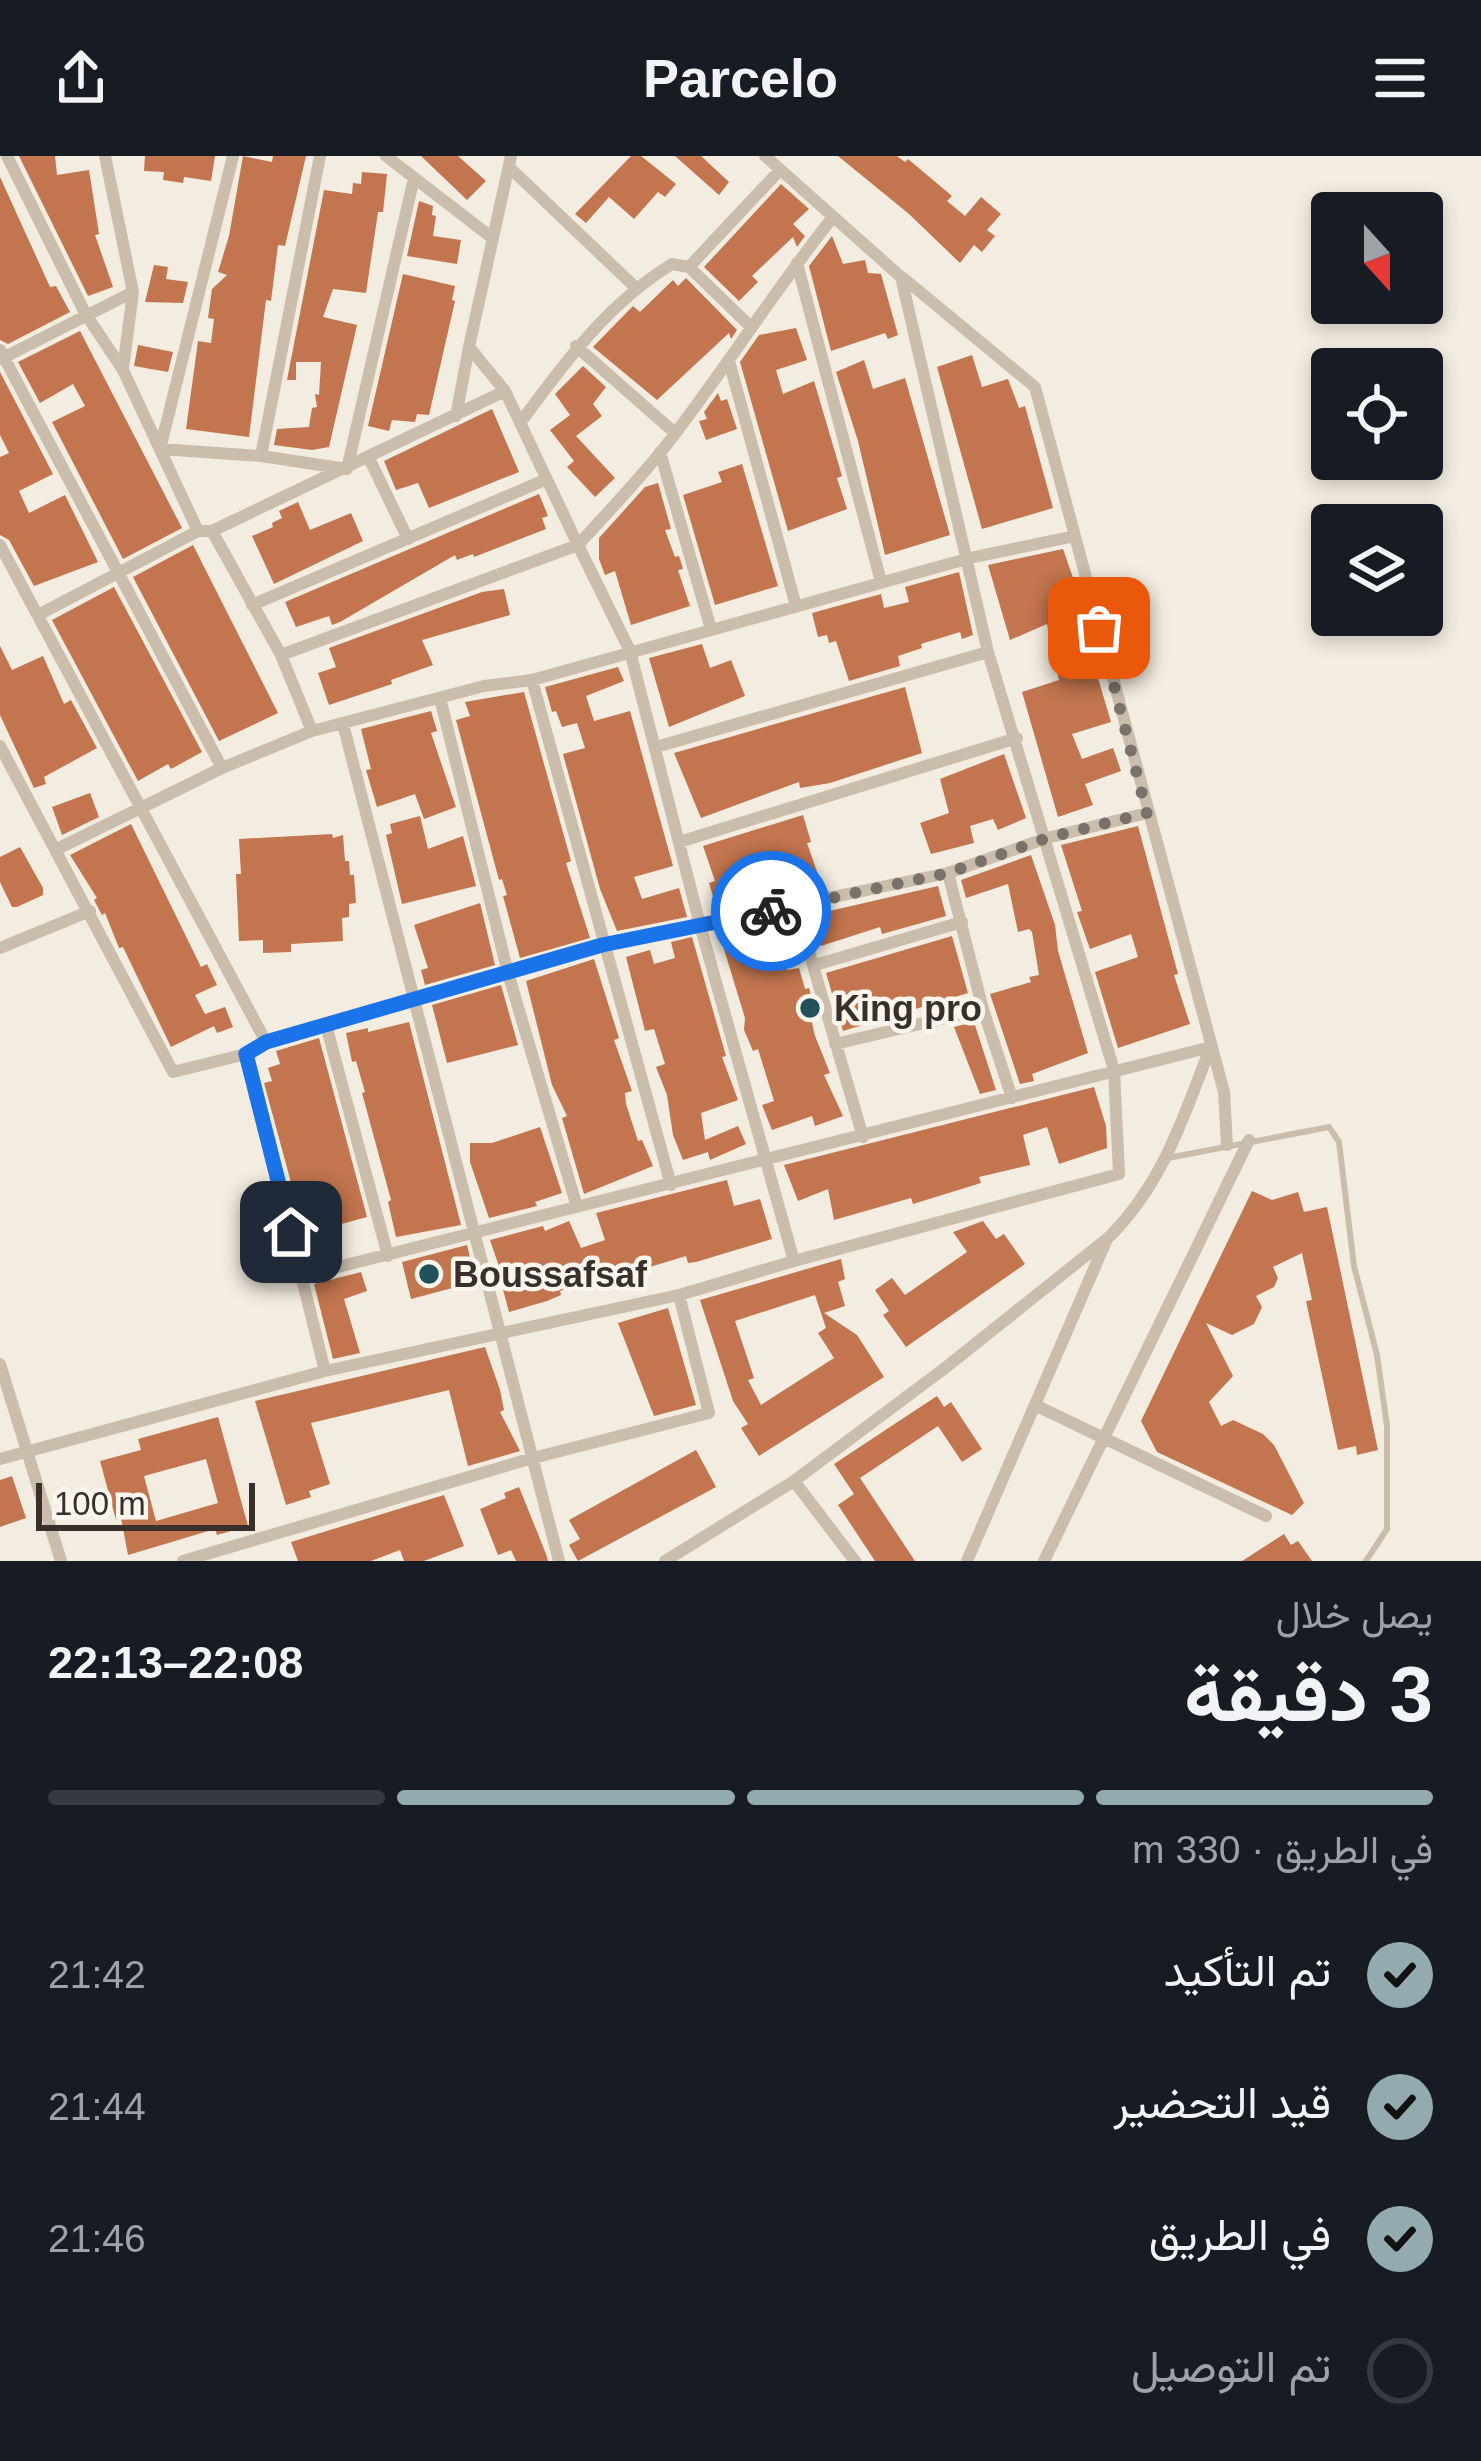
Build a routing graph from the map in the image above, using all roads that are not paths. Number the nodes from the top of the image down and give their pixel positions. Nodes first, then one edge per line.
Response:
1 (7, 156) edge
2 (105, 156) edge
3 (233, 156) edge
4 (320, 156) edge
5 (386, 156) edge
6 (765, 156) edge
7 (510, 162) edge
8 (780, 170) junction
9 (414, 178) junction
10 (833, 217) junction
11 (491, 237) junction
12 (796, 263) junction
13 (689, 267) junction
14 (901, 277) junction
15 (634, 286) junction
16 (133, 292) junction
17 (85, 314) junction
18 (750, 326) junction
19 (576, 346) junction
20 (470, 347) junction
21 (1, 356) edge
22 (729, 361) junction
23 (123, 370) junction
24 (505, 392) junction
25 (456, 416) junction
26 (520, 423) junction
27 (675, 433) junction
28 (160, 449) junction
29 (661, 452) junction
30 (261, 457) junction
31 (369, 458) junction
32 (346, 469) junction
33 (547, 479) junction
34 (205, 531) junction
35 (1075, 536) junction
36 (408, 539) junction
37 (0, 545) edge
38 (578, 545) junction
39 (970, 559) junction
40 (118, 576) junction
41 (881, 582) junction
42 (252, 605) junction
43 (796, 606) junction
44 (38, 615) junction
45 (710, 629) junction
46 (631, 651) junction
47 (988, 652) junction
48 (281, 655) junction
49 (532, 680) junction
50 (440, 698) junction
51 (343, 724) junction
52 (312, 731) junction
53 (1017, 738) junction
54 (0, 746) edge
55 (656, 747) junction
56 (222, 768) junction
57 (6, 771) edge
58 (142, 807) junction
59 (1147, 813) junction
60 (1047, 838) junction
61 (679, 842) junction
62 (58, 849) junction
63 (948, 873) junction
64 (796, 907) junction
65 (90, 910) junction
66 (962, 922) junction
67 (700, 925) junction
68 (602, 945) junction
69 (0, 948) edge
70 (815, 965) junction
71 (508, 974) junction
72 (412, 1002) junction
73 (983, 1009) junction
74 (326, 1025) junction
75 (266, 1042) junction
76 (835, 1044) junction
77 (1211, 1047) junction
78 (246, 1054) junction
79 (1114, 1070) junction
80 (1012, 1098) junction
81 (863, 1137) junction
82 (1249, 1140) junction
83 (1227, 1145) junction
84 (1168, 1158) junction
85 (766, 1162) junction
86 (671, 1185) junction
87 (578, 1208) junction
88 (478, 1234) junction
89 (1108, 1238) junction
90 (388, 1256) junction
91 (794, 1261) junction
92 (302, 1276) junction
93 (679, 1295) junction
94 (503, 1335) junction
95 (0, 1364) edge
96 (325, 1371) junction
97 (1037, 1406) junction
98 (1104, 1438) junction
99 (24, 1451) junction
100 (533, 1458) junction
101 (0, 1459) edge
102 (794, 1481) junction
103 (1266, 1516) dead end
104 (61, 1561) edge
105 (183, 1561) edge
106 (559, 1561) edge
107 (665, 1561) edge
108 (855, 1561) edge
109 (967, 1561) edge
110 (1044, 1561) edge
111 (1366, 1561) edge

1 - 17 street
2 - 16 street
3 - 28 street
4 - 30 street
5 - 9 street
6 - 8 street
7 - 11 street
7 - 15 street
8 - 10 street
8 - 13 street
9 - 11 street
9 - 32 street
10 - 12 street
10 - 14 street
11 - 20 street
12 - 18 street
12 - 41 street
13 - 15 street
13 - 18 street
14 - 35 street
14 - 39 street
15 - 19 street
16 - 17 street
16 - 23 street
17 - 21 street
17 - 23 street
18 - 22 street
19 - 26 street
19 - 27 street
20 - 24 street
20 - 25 street
21 - 40 street
22 - 27 street
22 - 43 street
23 - 28 street
24 - 25 street
24 - 26 street
25 - 31 street
26 - 33 street
27 - 29 street
28 - 30 street
28 - 34 street
29 - 38 street
29 - 45 street
30 - 32 street
31 - 32 street
31 - 36 street
32 - 34 street
33 - 36 street
33 - 38 street
34 - 40 street
34 - 42 street
35 - 39 street
35 - 59 street
36 - 42 street
37 - 44 street
38 - 46 street
38 - 48 street
39 - 41 street
39 - 47 street
40 - 44 street
40 - 56 street
41 - 43 street
42 - 48 street
43 - 45 street
44 - 58 street
45 - 46 street
46 - 49 street
46 - 55 street
47 - 53 street
47 - 55 street
48 - 52 street
49 - 50 street
49 - 68 street
50 - 51 street
50 - 71 street
51 - 52 street
51 - 72 street
52 - 56 street
53 - 60 street
53 - 61 street
54 - 57 street
55 - 61 street
56 - 58 street
57 - 62 street
58 - 62 street
58 - 75 street
59 - 60 street
59 - 77 street
60 - 63 street
60 - 79 street
61 - 67 street
62 - 65 street
63 - 64 street
63 - 66 street
64 - 67 street
64 - 70 street
65 - 69 street
65 - 78 street
66 - 70 street
66 - 73 street
67 - 68 street
67 - 85 street
68 - 71 street
68 - 86 street
70 - 76 street
71 - 72 street
71 - 87 street
72 - 74 street
72 - 88 street
73 - 76 street
73 - 80 street
74 - 75 street
74 - 90 street
75 - 78 street
76 - 81 street
77 - 79 street
77 - 83 street
77 - 84 street
78 - 92 street
79 - 80 street
79 - 91 street
80 - 81 street
81 - 85 street
82 - 83 lane
82 - 98 street
82 - 111 lane
83 - 84 lane
84 - 89 street
85 - 86 street
85 - 91 street
86 - 87 street
87 - 88 street
88 - 90 street
88 - 94 street
89 - 97 street
89 - 102 street
90 - 92 street
91 - 93 street
92 - 96 street
93 - 94 street
93 - 100 street
94 - 96 street
94 - 100 street
95 - 99 street
96 - 99 street
97 - 98 street
97 - 109 street
98 - 103 street
98 - 110 street
99 - 101 street
99 - 104 street
100 - 105 street
100 - 106 street
102 - 107 street
102 - 108 street

